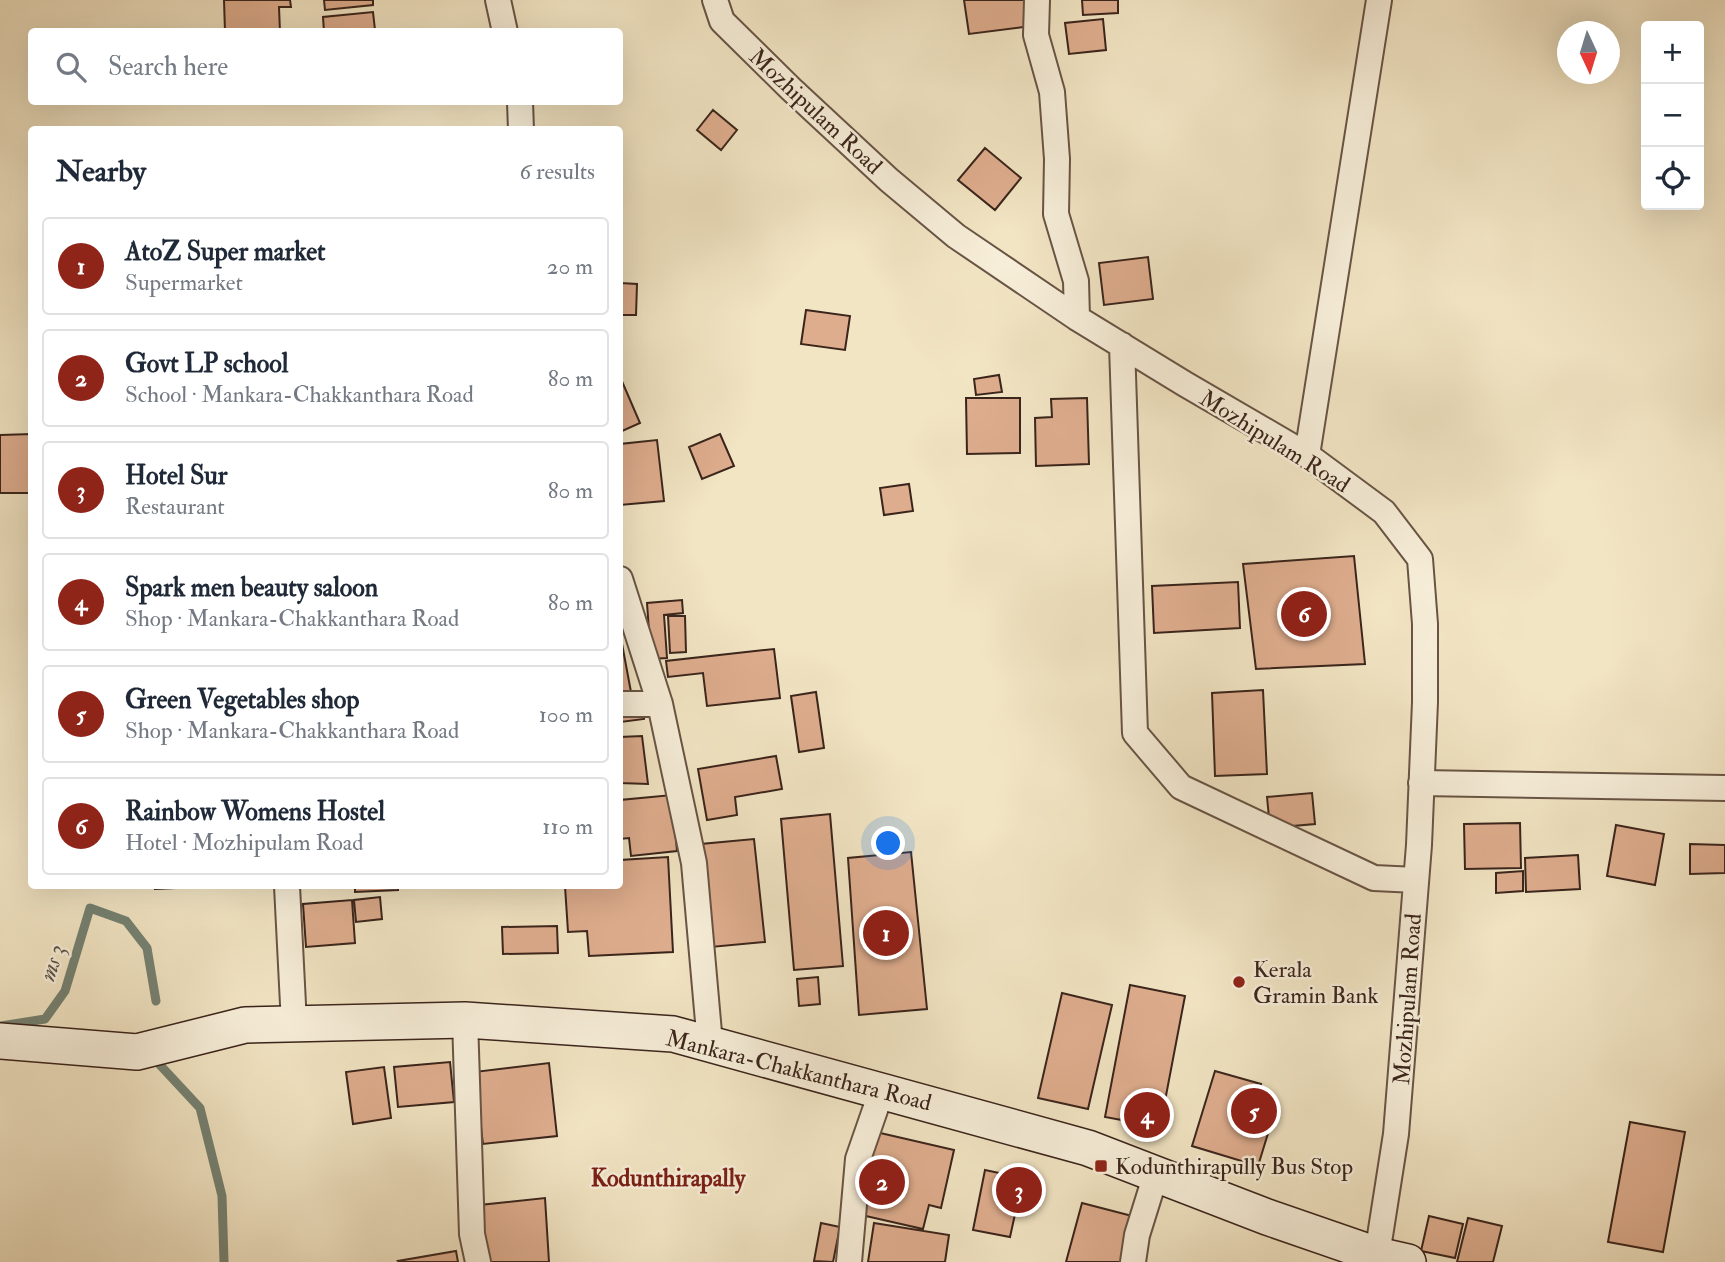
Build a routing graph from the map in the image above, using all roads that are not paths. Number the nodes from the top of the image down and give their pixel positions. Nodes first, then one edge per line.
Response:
1 (498, 0) edge
2 (715, 0) edge
3 (1037, 0) edge
4 (1378, 0) edge
5 (504, 28) edge
6 (520, 105) edge
7 (521, 126) edge
8 (1077, 318) junction
9 (1122, 345) junction
10 (1307, 455) junction
11 (623, 588) edge
12 (623, 704) edge
13 (660, 704) junction
14 (1422, 783) junction
15 (1725, 789) edge
16 (1416, 880) junction
17 (288, 889) edge
18 (465, 1020) junction
19 (294, 1024) junction
20 (0, 1041) edge
21 (710, 1044) junction
22 (882, 1090) junction
23 (1156, 1174) junction
24 (1392, 1258) edge
25 (478, 1262) edge
26 (849, 1262) edge
27 (1133, 1262) edge

1 - 5 street
2 - 8 street, Mozhipulam Road
3 - 8 street
4 - 10 street
6 - 7 street
8 - 9 street, Mozhipulam Road
9 - 10 street, Mozhipulam Road
9 - 16 street
10 - 14 street, Mozhipulam Road
11 - 13 street
12 - 13 street
13 - 21 street
14 - 15 street
14 - 16 street, Mozhipulam Road
16 - 24 street, Mozhipulam Road
17 - 19 street
18 - 19 main road, Mankara-Chakkanthara Road
18 - 21 main road, Mankara-Chakkanthara Road
18 - 25 street
19 - 20 main road, Mankara-Chakkanthara Road
21 - 22 main road, Mankara-Chakkanthara Road
22 - 23 main road, Mankara-Chakkanthara Road
22 - 26 street
23 - 24 main road, Mankara-Chakkanthara Road
23 - 27 street

